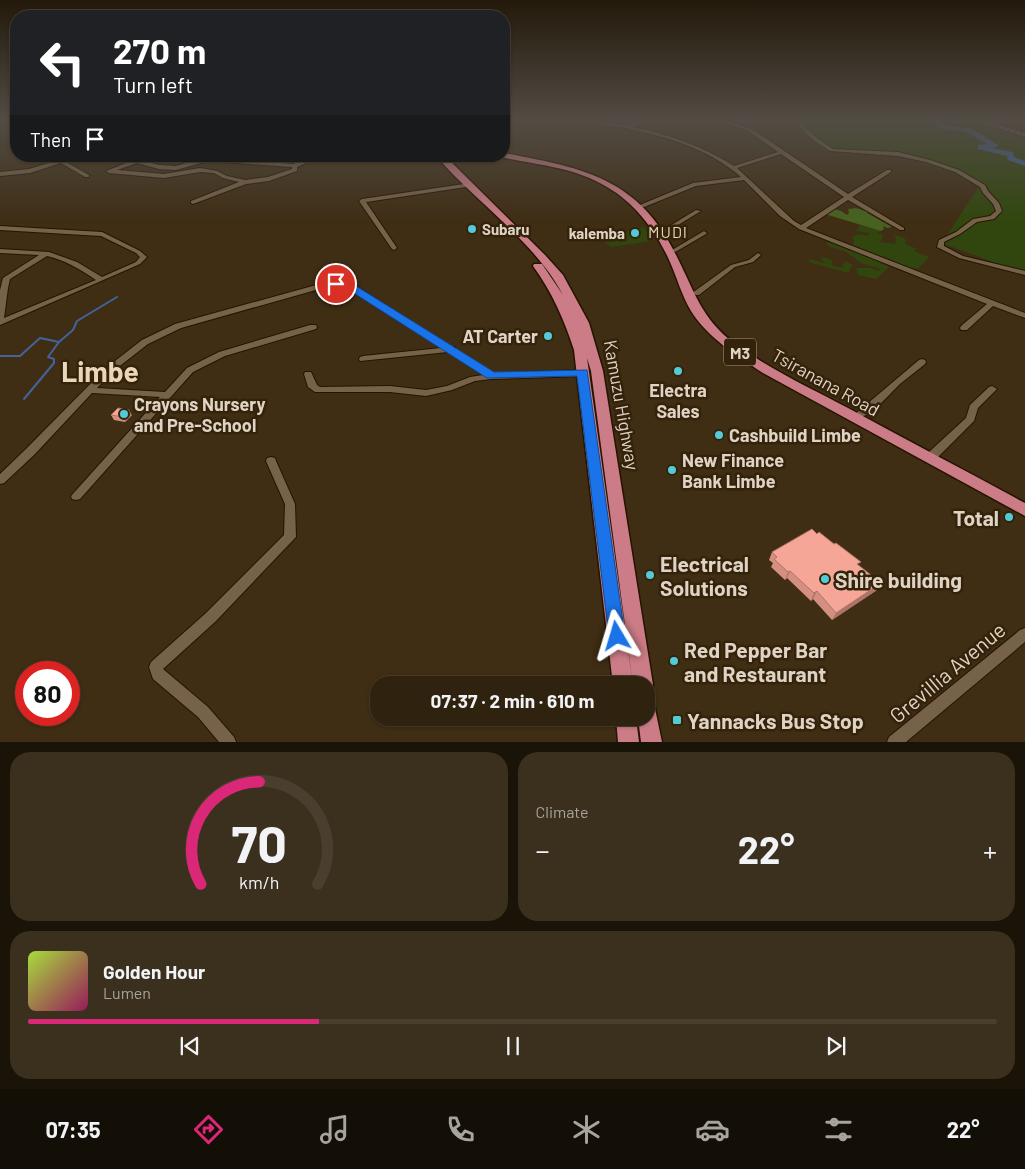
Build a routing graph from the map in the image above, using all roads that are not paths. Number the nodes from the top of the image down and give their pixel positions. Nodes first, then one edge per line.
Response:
1 (708, 154) edge
2 (777, 154) edge
3 (784, 154) edge
4 (886, 154) edge
5 (510, 155) edge
6 (58, 162) edge
7 (63, 162) edge
8 (134, 162) edge
9 (141, 162) edge
10 (194, 162) edge
11 (242, 162) edge
12 (304, 162) edge
13 (439, 162) edge
14 (446, 162) edge
15 (294, 166) junction
16 (733, 168) junction
17 (889, 171) dead end
18 (0, 174) edge
19 (88, 176) dead end
20 (745, 178) junction
21 (245, 182) junction
22 (464, 186) junction
23 (848, 198) junction
24 (193, 202) dead end
25 (640, 207) junction
26 (698, 211) dead end
27 (0, 228) edge
28 (801, 228) junction
29 (902, 229) dead end
30 (663, 232) junction
31 (704, 233) dead end
32 (394, 248) dead end
33 (675, 250) junction
34 (0, 251) edge
35 (48, 253) junction
36 (758, 255) dead end
37 (1025, 274) edge
38 (101, 280) junction
39 (696, 293) junction
40 (992, 303) junction
41 (1025, 316) edge
42 (0, 323) edge
43 (313, 328) dead end
44 (964, 328) dead end
45 (452, 349) junction
46 (363, 360) dead end
47 (922, 362) dead end
48 (583, 372) junction
49 (308, 374) dead end
50 (491, 376) junction
51 (992, 389) dead end
52 (91, 390) junction
53 (167, 395) junction
54 (860, 415) junction
55 (933, 454) junction
56 (272, 461) dead end
57 (0, 480) edge
58 (76, 496) dead end
59 (1025, 503) edge
60 (1025, 510) edge
61 (1025, 634) edge
62 (622, 676) edge
63 (642, 676) edge
64 (627, 726) edge
65 (649, 726) edge
66 (229, 742) edge
67 (629, 742) edge
68 (652, 742) edge
69 (894, 742) edge

1 - 16 street
2 - 16 street
3 - 23 street
4 - 37 street
5 - 25 highway, Tsiranana Road / M3
6 - 18 street
7 - 19 street
8 - 21 street
9 - 10 street
11 - 15 street
12 - 15 street
13 - 22 highway, Kamuzu Highway
14 - 63 highway, Kamuzu Highway
15 - 21 street
16 - 20 street
17 - 23 street
20 - 25 street
20 - 28 street
21 - 24 street
22 - 32 street
22 - 48 highway, Kamuzu Highway
23 - 28 street
23 - 29 street
25 - 30 highway, Tsiranana Road / M3
25 - 60 highway, Tsiranana Road / M3
26 - 30 street
27 - 38 street
28 - 40 street
30 - 33 highway, Tsiranana Road / M3
31 - 33 street
33 - 39 highway, Tsiranana Road / M3
34 - 35 street
35 - 38 street
35 - 42 street
36 - 39 street
38 - 42 street
39 - 54 highway, Tsiranana Road / M3
40 - 41 street
40 - 44 street
43 - 53 street
45 - 46 street
45 - 50 street
45 - 52 street
47 - 54 street
48 - 50 street
48 - 62 highway, Kamuzu Highway
49 - 50 street
51 - 55 street
52 - 53 street
52 - 57 street
53 - 58 street
54 - 55 highway, Tsiranana Road / M3
55 - 59 highway, Tsiranana Road / M3
56 - 66 street
61 - 69 street, Grevillia Avenue
64 - 67 highway
65 - 68 highway

